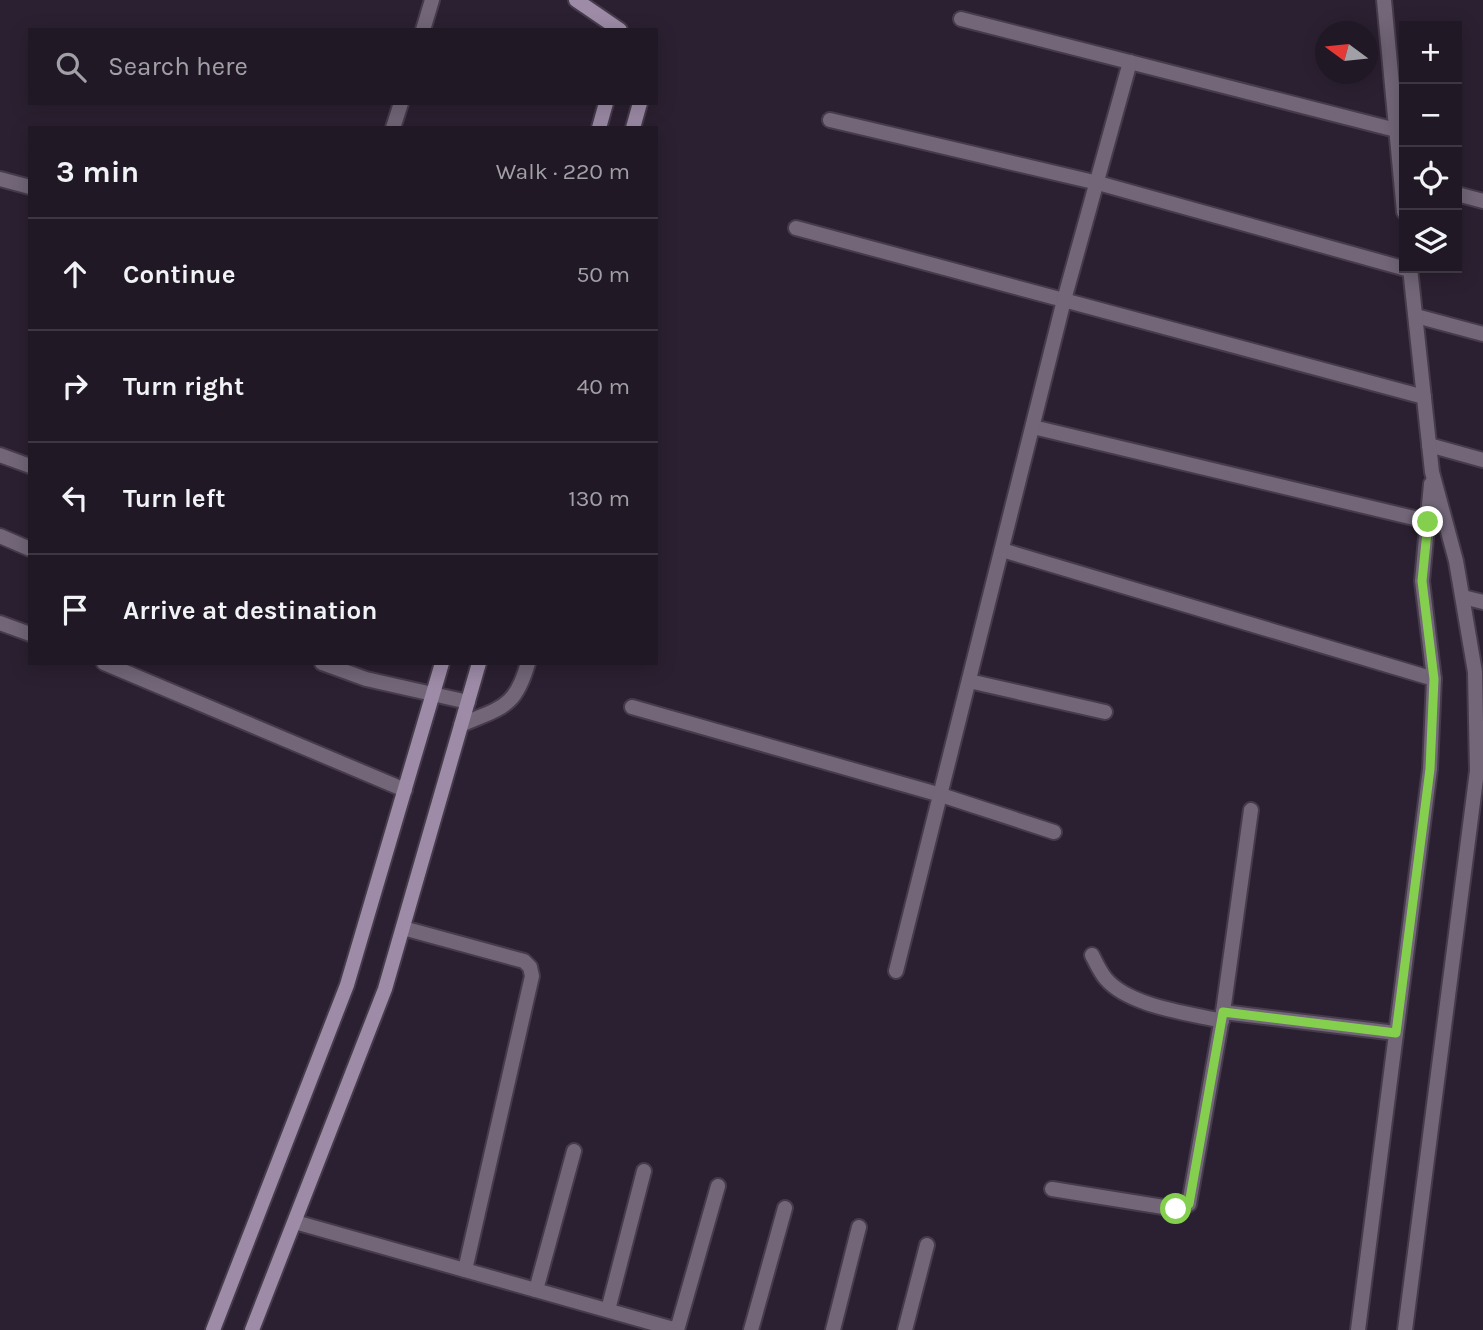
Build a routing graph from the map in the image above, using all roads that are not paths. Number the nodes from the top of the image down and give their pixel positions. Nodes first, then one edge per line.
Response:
1 (432, 0) edge
2 (576, 0) edge
3 (1384, 0) edge
4 (961, 19) dead end
5 (424, 28) edge
6 (617, 28) edge
7 (1130, 62) junction
8 (400, 105) edge
9 (605, 105) edge
10 (639, 105) edge
11 (830, 120) dead end
12 (394, 126) edge
13 (600, 126) edge
14 (634, 126) edge
15 (1395, 130) junction
16 (1399, 158) edge
17 (0, 179) edge
18 (1098, 183) junction
19 (28, 186) edge
20 (1462, 195) edge
21 (1483, 201) edge
22 (796, 228) dead end
23 (1399, 266) edge
24 (1411, 273) edge
25 (1064, 300) junction
26 (1416, 316) junction
27 (1483, 334) edge
28 (1424, 397) junction
29 (1032, 428) junction
30 (1429, 445) junction
31 (0, 455) edge
32 (1483, 460) edge
33 (28, 465) edge
34 (1432, 472) junction
35 (1428, 522) junction
36 (1447, 525) junction
37 (0, 536) edge
38 (28, 548) edge
39 (1002, 550) junction
40 (1463, 597) junction
41 (1483, 602) edge
42 (0, 623) edge
43 (28, 633) edge
44 (109, 665) edge
45 (328, 665) edge
46 (441, 665) edge
47 (478, 665) edge
48 (527, 665) edge
49 (1434, 679) junction
50 (969, 681) junction
51 (432, 695) junction
52 (468, 702) junction
53 (632, 708) dead end
54 (1105, 712) dead end
55 (1480, 719) edge
56 (461, 725) junction
57 (405, 790) junction
58 (941, 794) junction
59 (1251, 810) dead end
60 (1054, 832) dead end
61 (403, 928) junction
62 (1091, 955) dead end
63 (896, 971) dead end
64 (1222, 1016) junction
65 (1396, 1033) junction
66 (574, 1151) dead end
67 (644, 1171) dead end
68 (718, 1186) dead end
69 (1052, 1189) dead end
70 (785, 1208) dead end
71 (295, 1222) junction
72 (859, 1227) dead end
73 (927, 1245) dead end
74 (465, 1270) junction
75 (536, 1290) junction
76 (608, 1310) junction
77 (214, 1330) edge
78 (252, 1330) edge
79 (751, 1330) edge
80 (833, 1330) edge
81 (905, 1330) edge
82 (1358, 1330) edge
83 (1405, 1330) edge

1 - 5 street
2 - 6 street
3 - 15 street
4 - 7 street
7 - 15 street
7 - 18 street
8 - 12 street
9 - 13 street
10 - 14 street
11 - 18 street
15 - 16 street
17 - 19 street
18 - 23 street
18 - 25 street
20 - 21 street
22 - 25 street
24 - 26 street
25 - 28 street
25 - 29 street
26 - 27 street
26 - 28 street
28 - 30 street
29 - 35 street
29 - 39 street
30 - 32 street
30 - 34 street
31 - 33 street
34 - 35 street
34 - 36 street
35 - 36 street
35 - 49 street
36 - 40 street
37 - 38 street
39 - 49 street
39 - 50 street
40 - 41 street
40 - 55 street
42 - 43 street
44 - 57 street
45 - 51 street
46 - 51 street
47 - 52 street
48 - 56 street
49 - 65 street
50 - 54 street
50 - 58 street
51 - 52 street
51 - 57 street
52 - 56 street
53 - 58 street
55 - 83 street
56 - 61 street
57 - 77 street
58 - 60 street
58 - 63 street
59 - 64 street
61 - 71 street
61 - 74 street
62 - 64 street
64 - 65 street
64 - 69 street
65 - 82 street
66 - 75 street
67 - 76 street
68 - 76 street
70 - 79 street
71 - 74 street
71 - 78 street
72 - 80 street
73 - 81 street
74 - 75 street
75 - 76 street

